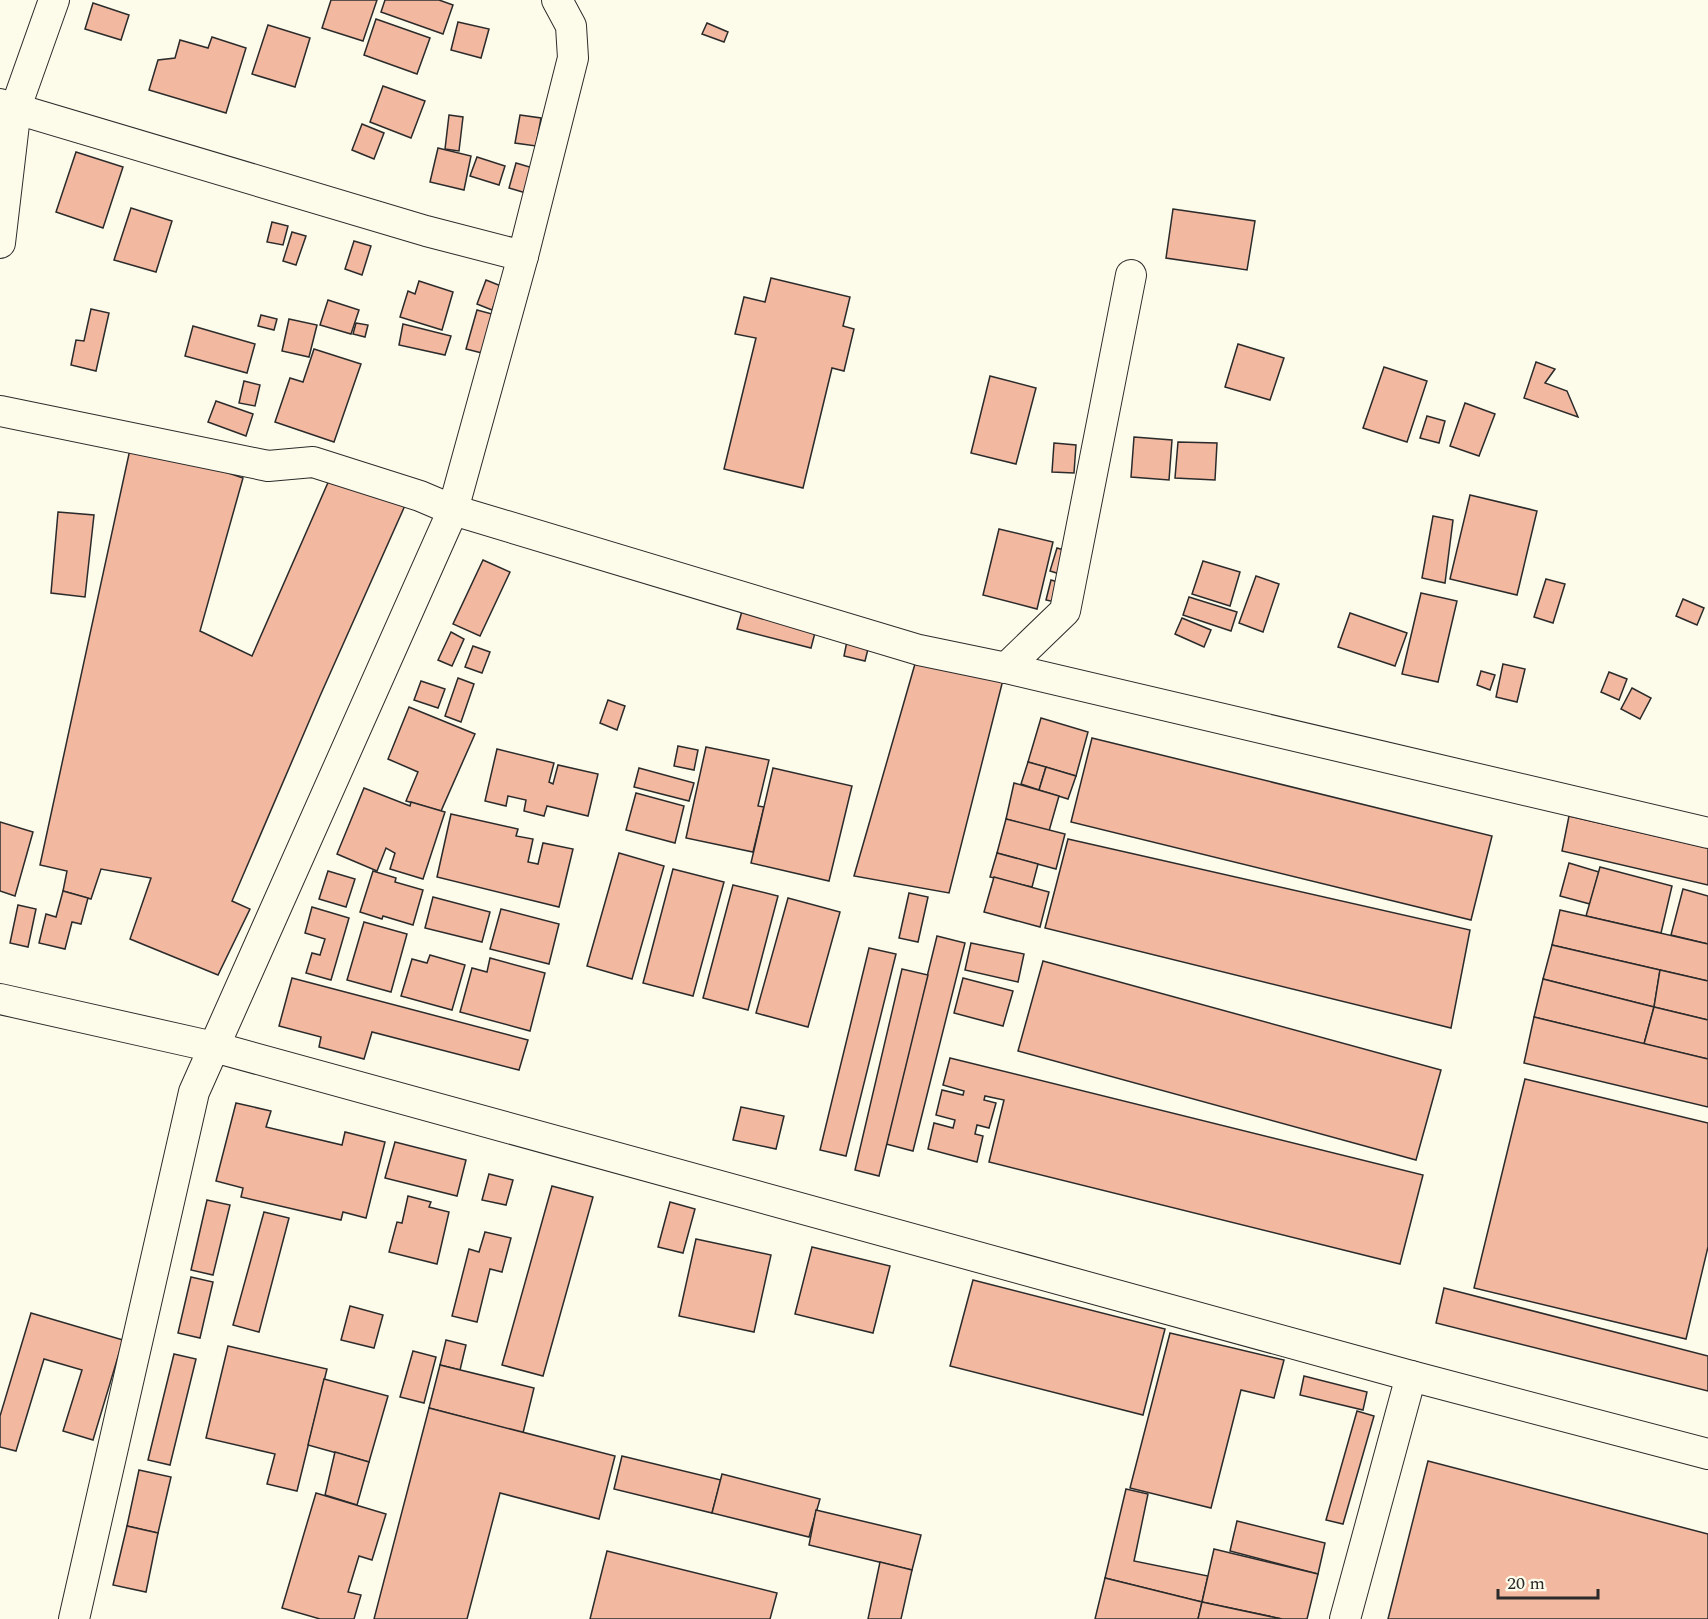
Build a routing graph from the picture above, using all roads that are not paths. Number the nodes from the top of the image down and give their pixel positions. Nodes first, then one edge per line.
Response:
1 (54, 0) edge
2 (557, 0) edge
3 (8, 105) edge
4 (0, 243) edge
5 (523, 256) junction
6 (1131, 275) dead end
7 (0, 411) edge
8 (453, 510) junction
9 (1006, 668) junction
10 (1708, 833) edge
11 (0, 999) edge
12 (214, 1047) junction
13 (1411, 1376) junction
14 (1708, 1454) edge
15 (74, 1619) edge
16 (1345, 1619) edge

1 - 3 street
2 - 5 street
3 - 4 street
3 - 5 street
5 - 8 street
6 - 9 street
7 - 8 street
8 - 9 street
8 - 12 street
9 - 10 street
11 - 12 street
12 - 13 street
12 - 15 street
13 - 14 street
13 - 16 street

